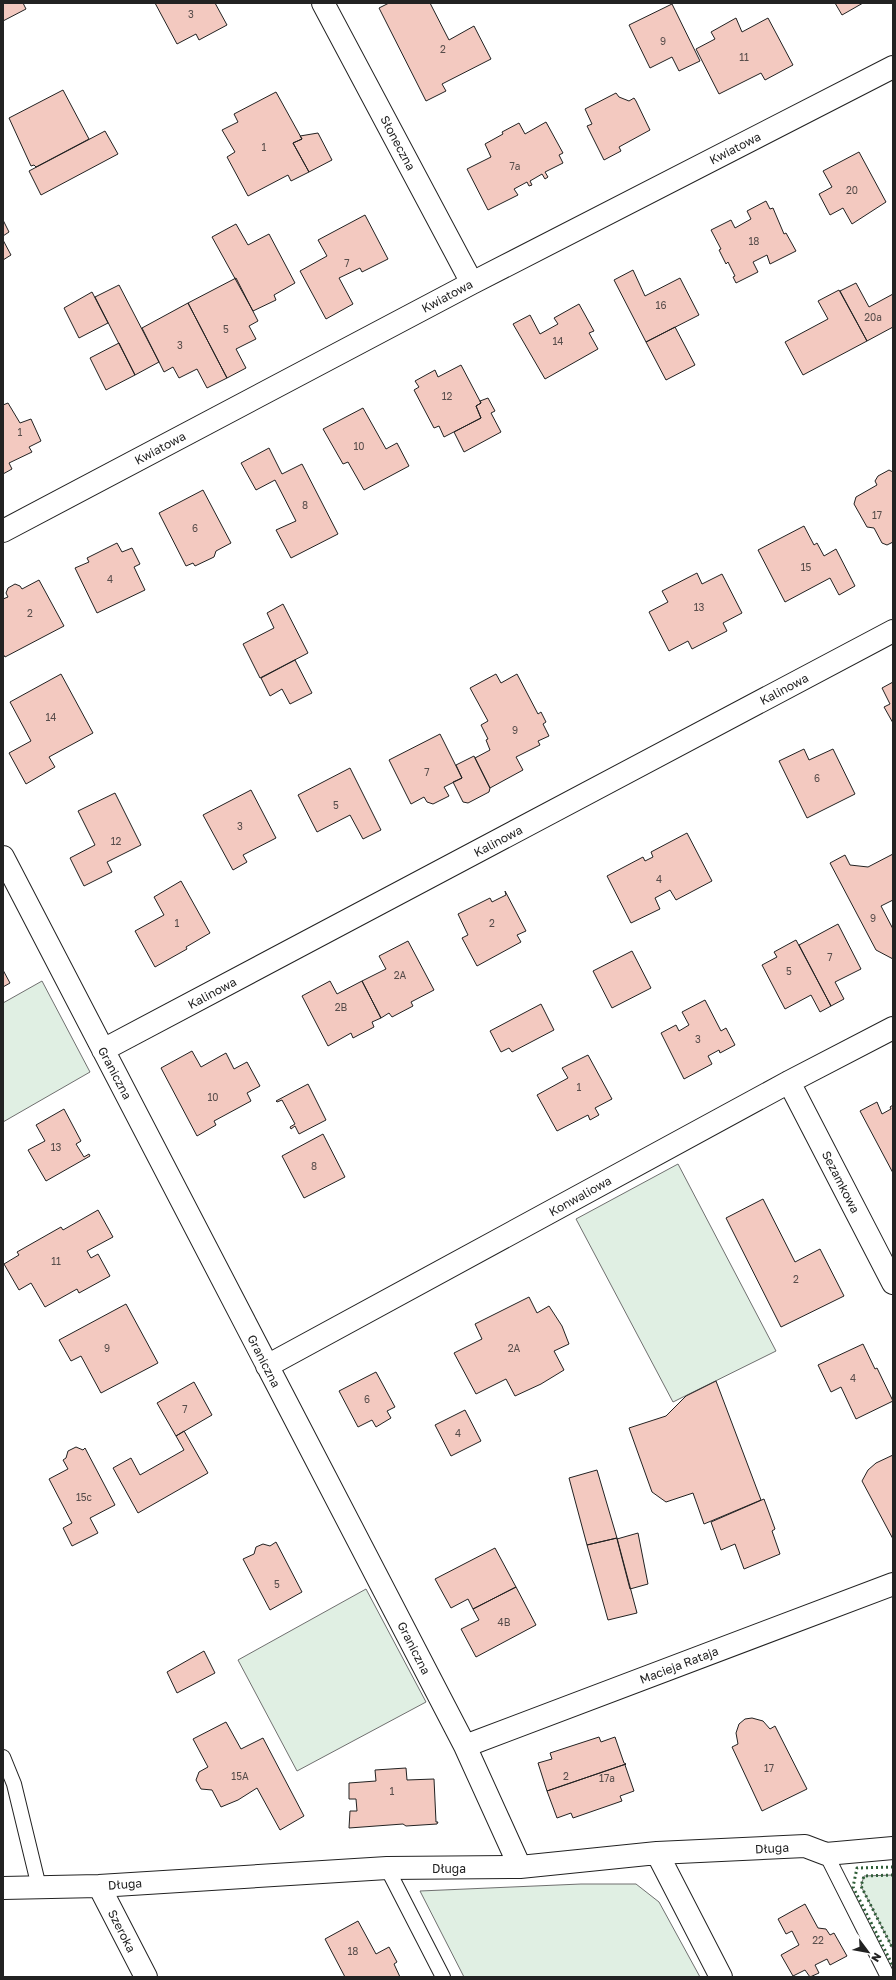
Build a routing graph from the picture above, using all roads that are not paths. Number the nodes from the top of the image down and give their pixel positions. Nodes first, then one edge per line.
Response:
1 (323, 3) edge
2 (893, 66) edge
3 (472, 283) junction
4 (3, 531) edge
5 (893, 632) edge
6 (3, 857) edge
7 (893, 1028) edge
8 (103, 1050) junction
9 (790, 1082) junction
10 (893, 1282) edge
11 (267, 1366) junction
12 (893, 1584) edge
13 (464, 1746) junction
14 (3, 1757) edge
15 (893, 1848) edge
16 (657, 1854) junction
17 (826, 1854) junction
18 (520, 1867) junction
19 (387, 1868) junction
20 (98, 1886) junction
21 (39, 1887) junction
22 (3, 1888) edge
23 (146, 1977) edge
24 (443, 1977) edge
25 (721, 1977) edge
26 (888, 1977) edge

1 - 3 street, Słoneczna
2 - 3 street, Kwiatowa
3 - 4 street, Kwiatowa
5 - 8 street, Kalinowa
6 - 8 street, Graniczna
7 - 9 street, Konwaliowa
8 - 11 street, Graniczna
9 - 10 street, Sezamkowa
9 - 11 street, Konwaliowa
11 - 13 street, Graniczna
12 - 13 street, Macieja Rataja
13 - 18 street, Graniczna
14 - 21 lane
15 - 17 street, Długa
16 - 17 street, Długa
16 - 18 street, Długa
16 - 25 street
17 - 26 lane
18 - 19 street, Długa
19 - 20 street, Długa
19 - 24 lane
20 - 21 street, Długa
20 - 23 street, Szeroka
21 - 22 street, Długa

